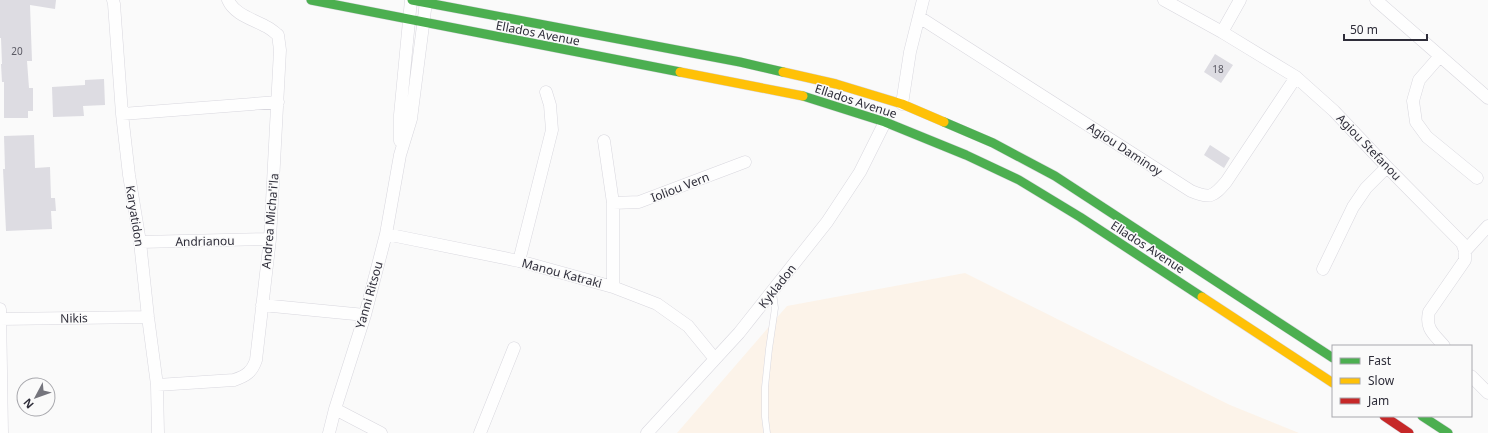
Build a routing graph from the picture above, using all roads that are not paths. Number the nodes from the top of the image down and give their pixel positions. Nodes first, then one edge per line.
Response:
1 (113, 0) edge
2 (228, 0) edge
3 (311, 0) edge
4 (412, 0) edge
5 (923, 0) edge
6 (1164, 0) edge
7 (1240, 0) edge
8 (1376, 0) edge
9 (426, 2) junction
10 (919, 17) junction
11 (409, 20) junction
12 (424, 23) junction
13 (1222, 32) junction
14 (629, 52) junction
15 (1440, 56) junction
16 (1296, 77) junction
17 (546, 92) dead end
18 (1488, 98) edge
19 (278, 102) junction
20 (902, 104) junction
21 (122, 114) junction
22 (885, 122) junction
23 (604, 141) dead end
24 (400, 155) junction
25 (745, 162) dead end
26 (1387, 167) junction
27 (1478, 178) dead end
28 (613, 203) junction
29 (1488, 226) edge
30 (386, 234) junction
31 (270, 239) junction
32 (140, 242) junction
33 (1466, 251) junction
34 (520, 261) junction
35 (1322, 269) dead end
36 (613, 287) junction
37 (772, 291) junction
38 (262, 305) junction
39 (0, 309) edge
40 (365, 315) junction
41 (148, 316) junction
42 (0, 319) edge
43 (1443, 345) edge
44 (514, 348) dead end
45 (1332, 357) edge
46 (715, 359) junction
47 (1472, 377) edge
48 (1332, 382) edge
49 (157, 385) junction
50 (1488, 393) edge
51 (335, 409) junction
52 (1386, 417) edge
53 (1424, 417) edge
54 (2, 433) edge
55 (158, 433) edge
56 (329, 433) edge
57 (381, 433) edge
58 (480, 433) edge
59 (647, 433) edge
60 (767, 433) edge
61 (1410, 433) edge
62 (1448, 433) edge

1 - 21 street, Karyatidon
2 - 19 street, Andrea Micha'i'la
3 - 11 main road, Ellados Avenue
4 - 9 main road, Ellados Avenue
4 - 11 street, Yanni Ritsou
5 - 10 street
6 - 13 street, Agiou Stefanou
7 - 13 street
8 - 15 street
9 - 12 street, Yanni Ritsou
9 - 14 main road, Ellados Avenue
10 - 16 street, Agiou Daminoy
10 - 20 street
11 - 12 main road, Ellados Avenue
11 - 24 street, Yanni Ritsou
12 - 14 main road, Ellados Avenue
12 - 24 street, Yanni Ritsou
13 - 16 street, Agiou Stefanou
14 - 20 main road, Ellados Avenue
14 - 22 main road, Ellados Avenue
15 - 18 street
15 - 27 street
16 - 26 street, Agiou Stefanou
17 - 34 street
19 - 21 street
19 - 31 street, Andrea Micha'i'la
20 - 45 main road, Ellados Avenue
21 - 32 street, Karyatidon
22 - 37 street, Kykladon
22 - 48 main road, Ellados Avenue
23 - 28 street
24 - 30 street, Yanni Ritsou
25 - 28 street, Ioliou Vern
26 - 33 street, Agiou Stefanou
26 - 35 street
28 - 36 street
29 - 33 street
30 - 34 street, Manou Katraki
30 - 40 street, Yanni Ritsou
31 - 32 street, Andrianou
31 - 38 street, Andrea Micha'i'la
32 - 41 street, Karyatidon
33 - 43 street
34 - 36 street, Manou Katraki
36 - 46 street, Manou Katraki
37 - 46 street, Kykladon
37 - 60 lane
38 - 40 street
38 - 49 street, Andrea Micha'i'la
39 - 42 street
40 - 51 street, Yanni Ritsou
41 - 42 street, Nikis
41 - 49 street, Karyatidon
42 - 54 street
44 - 58 street
46 - 59 street, Kykladon
47 - 50 street
49 - 55 street, Karyatidon
51 - 56 street, Yanni Ritsou
51 - 57 street
52 - 61 main road
53 - 62 main road

